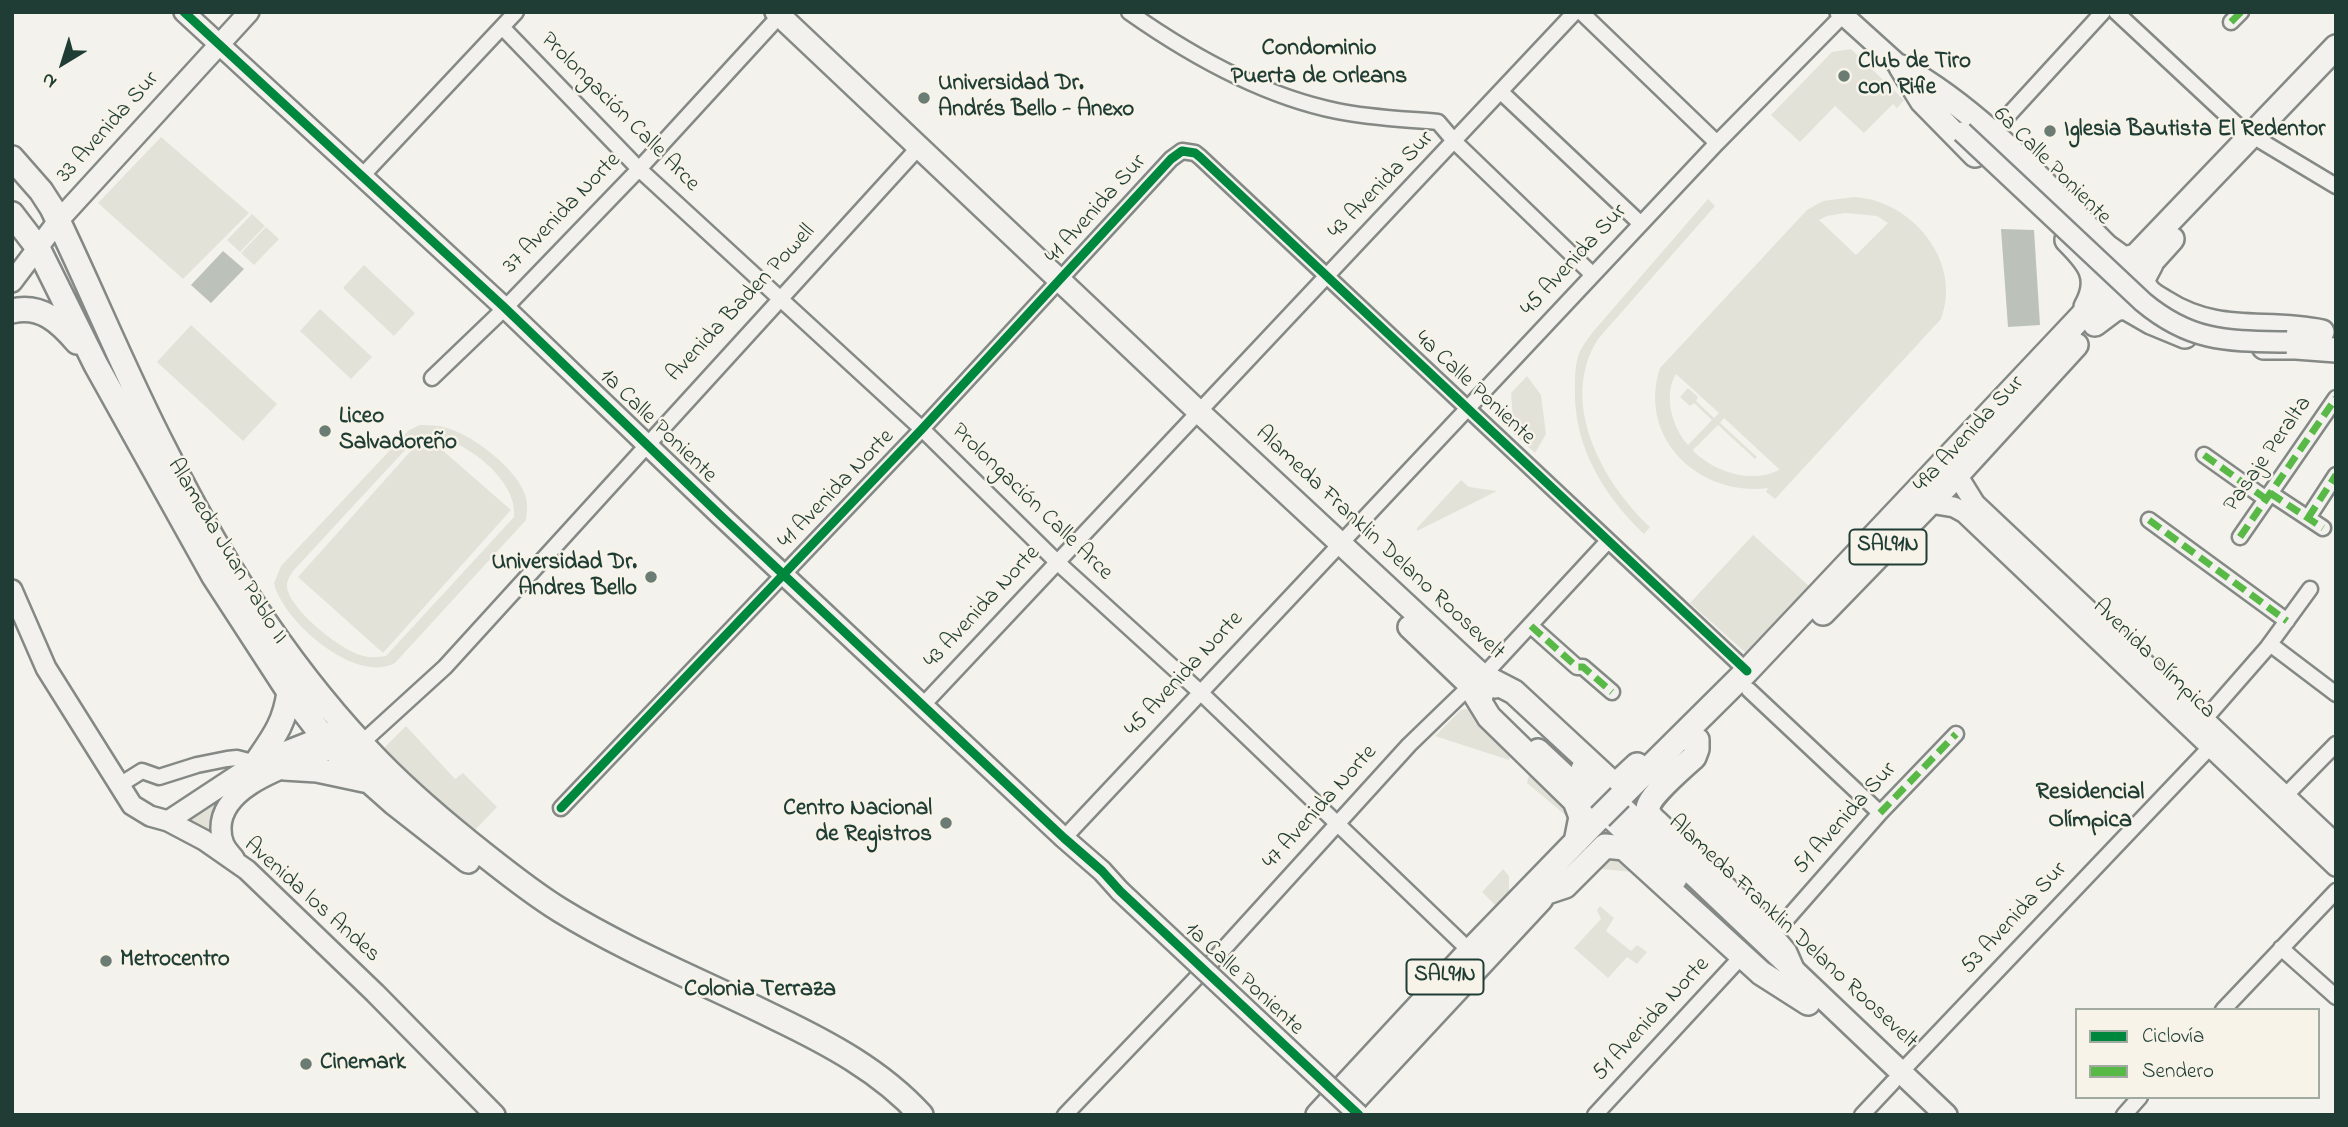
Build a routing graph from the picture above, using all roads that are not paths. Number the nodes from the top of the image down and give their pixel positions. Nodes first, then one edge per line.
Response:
1 (184, 12) edge
2 (249, 12) edge
3 (516, 12) edge
4 (1129, 12) edge
5 (1575, 12) edge
6 (1581, 12) edge
7 (2103, 12) edge
8 (2116, 12) edge
9 (1843, 13) edge
10 (774, 15) edge
11 (502, 27) junction
12 (218, 44) junction
13 (2336, 47) edge
14 (2336, 62) edge
15 (1901, 67) junction
16 (1501, 92) junction
17 (1993, 132) junction
18 (2255, 138) junction
19 (1455, 142) junction
20 (1717, 143) junction
21 (916, 151) junction
22 (12, 158) edge
23 (1171, 159) joint
24 (12, 169) edge
25 (639, 169) junction
26 (362, 176) junction
27 (2336, 186) edge
28 (12, 203) edge
29 (12, 214) edge
30 (58, 220) junction
31 (1641, 225) junction
32 (33, 241) junction
33 (2106, 246) junction
34 (2135, 268) junction
35 (2091, 269) junction
36 (1593, 275) junction
37 (1327, 276) junction
38 (12, 282) edge
39 (1056, 284) junction
40 (2155, 297) junction
41 (781, 299) junction
42 (505, 308) junction
43 (12, 311) edge
44 (2136, 312) junction
45 (2087, 322) junction
46 (2332, 342) edge
47 (96, 365) junction
48 (432, 378) dead end
49 (2336, 398) edge
50 (1468, 409) junction
51 (1195, 416) junction
52 (922, 429) junction
53 (648, 443) junction
54 (2204, 455) dead end
55 (1957, 475) junction
56 (2336, 475) edge
57 (2268, 496) junction
58 (1930, 503) junction
59 (2308, 518) junction
60 (2149, 520) dead end
61 (2323, 528) dead end
62 (2240, 537) dead end
63 (1608, 541) junction
64 (1337, 548) junction
65 (1057, 562) junction
66 (783, 575) junction
67 (2310, 589) dead end
68 (12, 590) edge
69 (2287, 621) junction
70 (1531, 626) junction
71 (2270, 644) junction
72 (1748, 680) junction
73 (1477, 681) junction
74 (289, 692) junction
75 (1200, 692) junction
76 (1612, 692) dead end
77 (2336, 694) edge
78 (923, 705) junction
79 (2204, 720) junction
80 (1956, 734) dead end
81 (1692, 735) junction
82 (343, 738) junction
83 (2215, 741) junction
84 (2336, 744) edge
85 (256, 763) junction
86 (284, 768) junction
87 (362, 775) junction
88 (118, 786) junction
89 (2285, 796) junction
90 (561, 808) dead end
91 (1880, 813) junction
92 (168, 821) junction
93 (1338, 822) junction
94 (1604, 822) junction
95 (1064, 838) junction
96 (1576, 842) junction
97 (2336, 844) edge
98 (2336, 866) edge
99 (247, 870) junction
100 (1102, 871) junction
101 (2336, 891) edge
102 (1547, 892) junction
103 (1772, 936) junction
104 (2281, 948) junction
105 (1470, 951) junction
106 (1742, 956) junction
107 (1792, 969) junction
108 (1204, 970) junction
109 (2336, 997) edge
110 (1808, 1003) junction
111 (2224, 1008) edge
112 (1373, 1068) junction
113 (1897, 1077) junction
114 (1324, 1081) junction
115 (2138, 1099) edge
116 (1361, 1114) edge
117 (495, 1115) edge
118 (902, 1115) edge
119 (921, 1115) edge
120 (1065, 1115) edge
121 (1318, 1115) edge
122 (1340, 1115) edge
123 (1595, 1115) edge
124 (1861, 1115) edge
125 (1928, 1115) edge
126 (1946, 1115) edge
127 (2124, 1115) edge

1 - 12 street, 1a Calle Poniente
2 - 12 street, 33 Avenida Sur
3 - 11 street
4 - 19 street
5 - 16 street, 43 Avenida Sur
6 - 20 street
7 - 17 street
8 - 18 street
9 - 15 street, 6a Calle Poniente
9 - 20 street, 45 Avenida Sur
10 - 21 main road, Alameda Franklin Delano Roosevelt
10 - 25 street, 37 Avenida Norte
11 - 25 street, Prolongación Calle Arce
11 - 26 street
12 - 26 street, 1a Calle Poniente
12 - 30 street, 33 Avenida Sur
13 - 18 main road, 49a Avenida Sur / SAL91N
14 - 18 main road, 49a Avenida Sur / SAL91N
15 - 17 main road
15 - 34 street, 6a Calle Poniente, bridge
15 - 35 main road
16 - 19 street, 43 Avenida Sur
16 - 31 street
17 - 33 main road
18 - 27 street
18 - 34 main road, 49a Avenida Sur / SAL91N
19 - 36 street
19 - 37 street, 43 Avenida Sur
20 - 31 street, 45 Avenida Sur
21 - 39 main road, Alameda Franklin Delano Roosevelt
21 - 41 street, Avenida Baden Powell
22 - 30 main road, Alameda Juan Pablo II
23 - 37 street, 4a Calle Poniente
23 - 39 street, 41 Avenida Sur
24 - 30 main road
25 - 41 street, Prolongación Calle Arce
25 - 42 street, 37 Avenida Norte
26 - 42 street, 1a Calle Poniente
28 - 32 main road
29 - 32 main road, Alameda Juan Pablo II
30 - 32 street, 33 Avenida Sur
30 - 82 main road, Alameda Juan Pablo II
31 - 36 street, 45 Avenida Sur
32 - 38 street, 33 Avenida Sur
32 - 47 main road, Alameda Juan Pablo II
33 - 34 main road
33 - 35 main road
34 - 40 main road
34 - 45 main road, 49a Avenida Sur / SAL91N
34 - 46 street, 6a Calle Poniente, bridge
35 - 45 main road
36 - 50 street, 45 Avenida Sur
37 - 50 street, 4a Calle Poniente
37 - 51 street, 43 Avenida Sur
39 - 51 main road, Alameda Franklin Delano Roosevelt
39 - 52 street, 41 Avenida Norte
40 - 44 main road
40 - 46 main road
41 - 52 street, Prolongación Calle Arce
41 - 53 street, Avenida Baden Powell
42 - 48 street, 37 Avenida Norte
42 - 53 street, 1a Calle Poniente
43 - 47 main road
44 - 45 main road
44 - 46 main road
45 - 55 main road, 49a Avenida Sur / SAL91N
45 - 72 main road, 49a Avenida Sur / SAL91N
47 - 74 main road, Alameda Juan Pablo II
49 - 57 street, Pasaje Peralta
50 - 63 street, 4a Calle Poniente
50 - 64 street, 45 Avenida Sur
51 - 64 main road, Alameda Franklin Delano Roosevelt
51 - 65 street, 43 Avenida Norte
52 - 65 street, Prolongación Calle Arce
52 - 66 street, 41 Avenida Norte
53 - 66 street, 1a Calle Poniente
53 - 82 street, Avenida Baden Powell
54 - 57 street
55 - 58 main road, 49a Avenida Sur / SAL91N
55 - 79 street, Avenida Olímpica
56 - 59 street
57 - 59 street
57 - 62 street, Pasaje Peralta
58 - 72 main road, 49a Avenida Sur / SAL91N
58 - 83 street, Avenida Olímpica
59 - 61 street
60 - 69 street
63 - 70 street, 47 Avenida Norte
63 - 72 street, 4a Calle Poniente
64 - 73 main road, Alameda Franklin Delano Roosevelt
64 - 75 street, 45 Avenida Norte
65 - 75 street, Prolongación Calle Arce
65 - 78 street, 43 Avenida Norte
66 - 78 street, 1a Calle Poniente
66 - 90 street, 41 Avenida Norte
67 - 69 street
68 - 88 street, Avenida los Andes
69 - 71 street
70 - 73 street, 47 Avenida Norte
70 - 76 street
71 - 77 street
71 - 79 street
72 - 81 main road, 49a Avenida Sur / SAL91N
72 - 91 street, 4a Calle Poniente
73 - 81 main road
73 - 93 street, 47 Avenida Norte
73 - 96 main road
73 - 107 main road, Alameda Franklin Delano Roosevelt
73 - 110 main road, Alameda Franklin Delano Roosevelt
74 - 82 main road, Alameda Juan Pablo II
74 - 85 main road
75 - 93 street, Prolongación Calle Arce
75 - 95 street, 45 Avenida Norte
78 - 95 street, 1a Calle Poniente
79 - 83 street, Avenida Olímpica
80 - 91 street, 51 Avenida Sur
81 - 94 main road, 49a Avenida Sur / SAL91N
81 - 103 main road
82 - 85 street
82 - 86 street, Avenida Baden Powell
82 - 87 main road, Alameda Juan Pablo II
82 - 119 main road, Alameda Juan Pablo II
83 - 89 street, Avenida Olímpica
83 - 98 street, Avenida Olímpica
83 - 113 street, 53 Avenida Sur
84 - 89 street
85 - 88 street
85 - 92 street
86 - 87 main road
86 - 99 street, Avenida Baden Powell
87 - 118 main road, Alameda Juan Pablo II
88 - 92 street, Avenida los Andes
89 - 97 street, Avenida Olímpica
91 - 103 street, 51 Avenida Sur
92 - 99 street, Avenida los Andes
93 - 105 street, Prolongación Calle Arce
93 - 108 street, 47 Avenida Norte
94 - 96 main road, SAL91N
94 - 102 main road, SAL91N
95 - 100 street, 1a Calle Poniente
96 - 105 main road, SAL91N
99 - 117 street, Avenida los Andes
100 - 108 street, 1a Calle Poniente
100 - 116 street, 1a Calle Poniente, bridge
101 - 104 street
102 - 106 main road
102 - 112 main road, SAL91N
103 - 107 main road
104 - 109 street
104 - 111 street
105 - 112 main road, SAL91N
106 - 110 main road
106 - 123 street, 51 Avenida Norte
107 - 113 main road, Alameda Franklin Delano Roosevelt
108 - 114 street, 1a Calle Poniente
108 - 120 street, 47 Avenida Norte
110 - 113 main road, Alameda Franklin Delano Roosevelt
112 - 114 street
112 - 116 street, 1a Calle Poniente
112 - 121 main road, SAL91N
112 - 122 main road, SAL91N
113 - 124 street, 53 Avenida Sur
113 - 125 main road, Alameda Franklin Delano Roosevelt
113 - 126 main road, Alameda Franklin Delano Roosevelt
114 - 121 street
115 - 127 street

